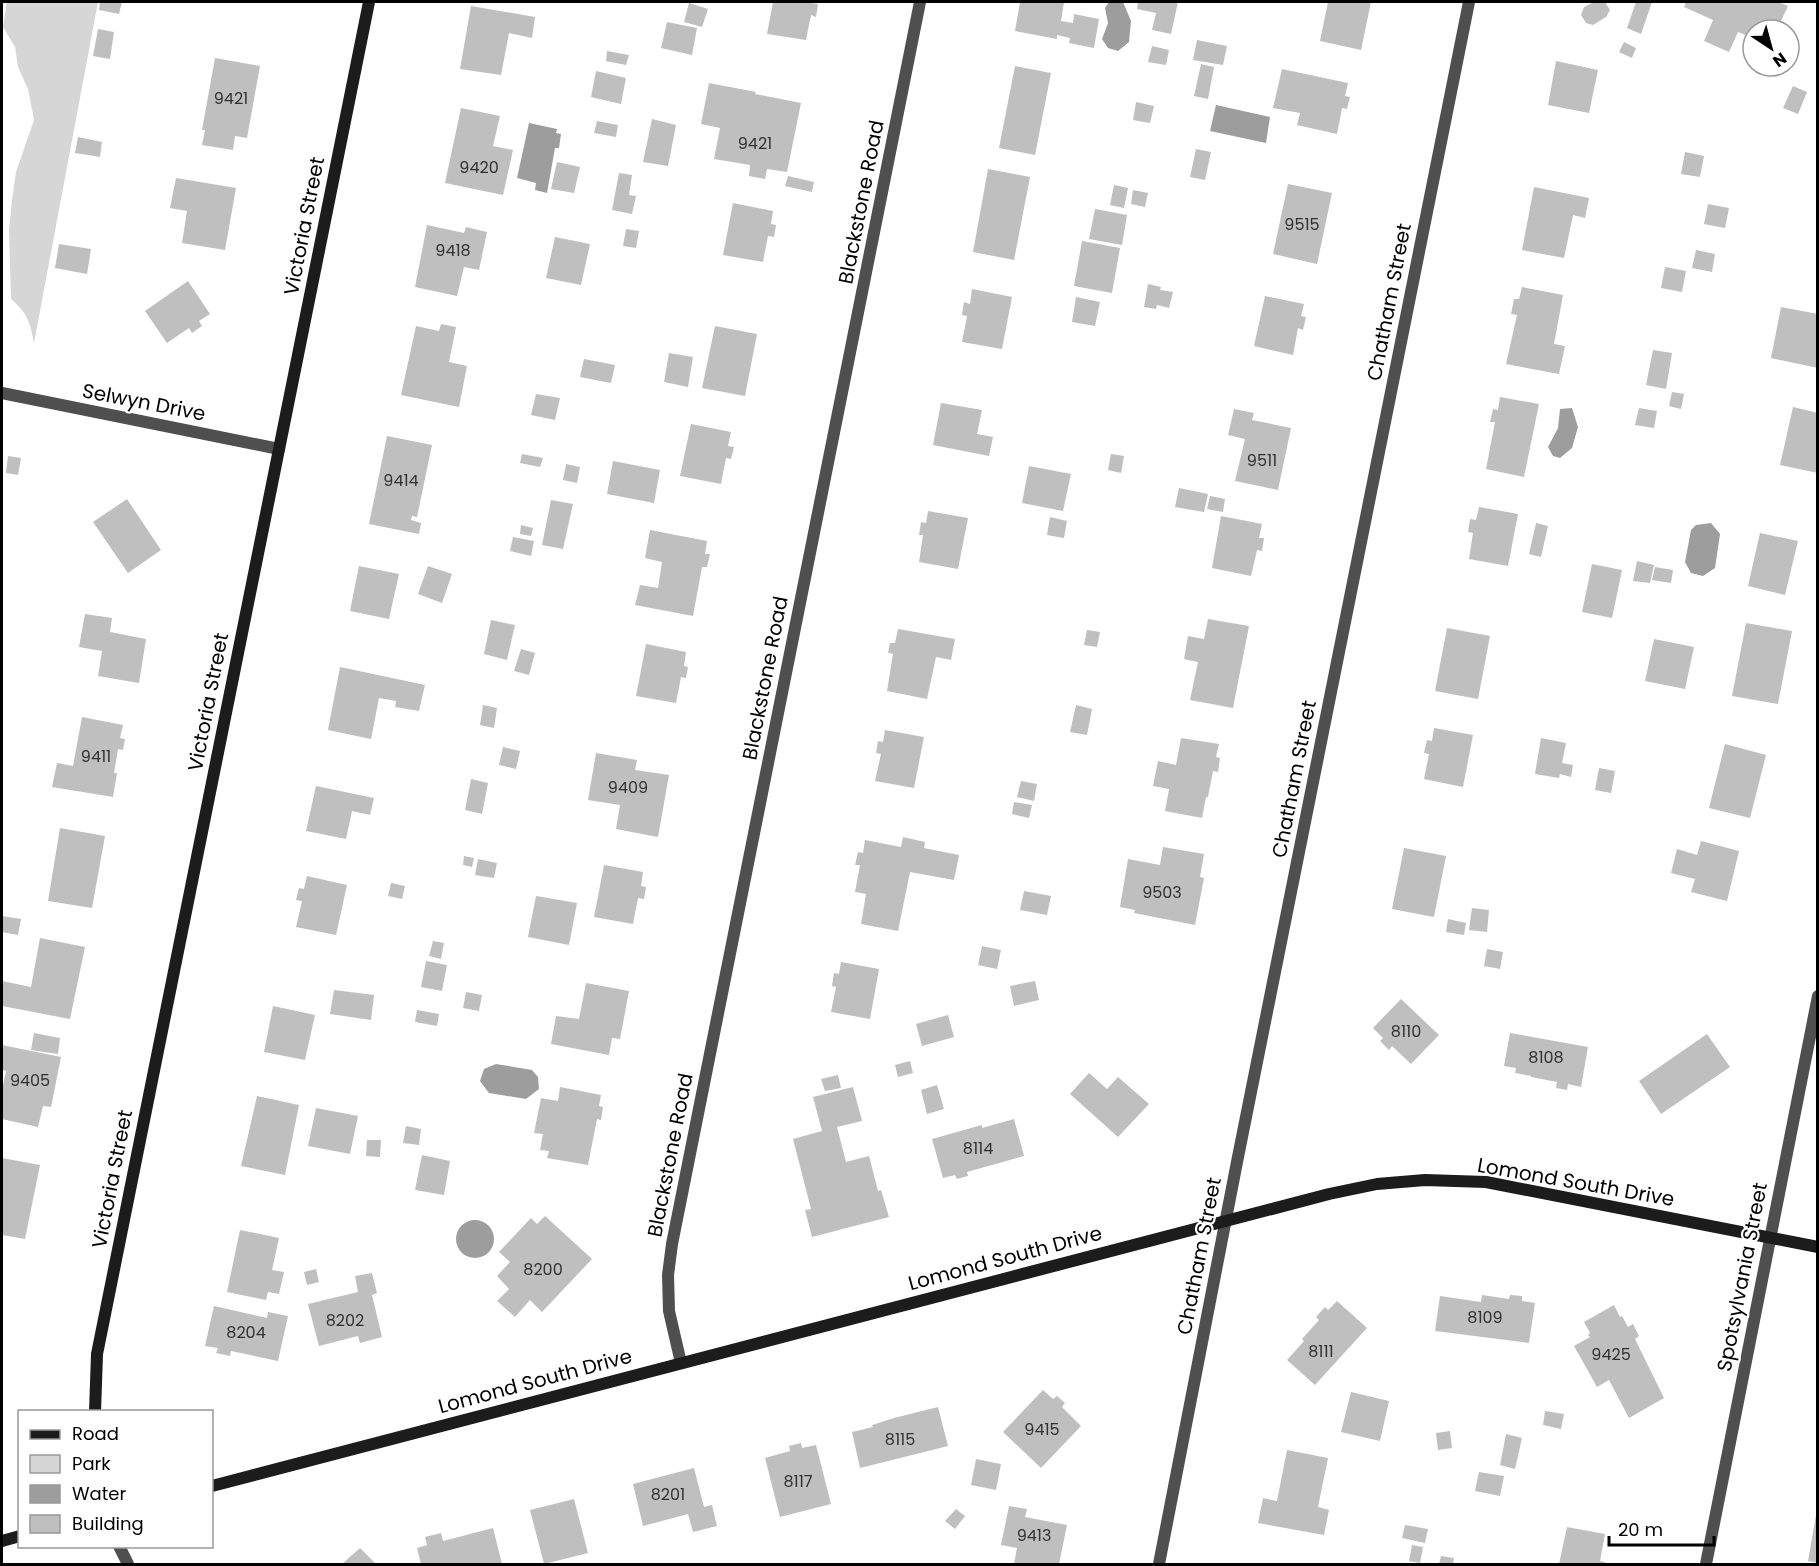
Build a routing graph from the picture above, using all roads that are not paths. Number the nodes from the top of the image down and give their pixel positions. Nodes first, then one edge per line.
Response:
1 (369, 2) edge
2 (920, 2) edge
3 (1469, 2) edge
4 (2, 393) edge
5 (279, 449) junction
6 (1818, 996) edge
7 (1226, 1221) junction
8 (1770, 1238) junction
9 (1818, 1247) edge
10 (681, 1363) junction
11 (95, 1410) edge
12 (213, 1486) edge
13 (18, 1537) edge
14 (2, 1541) edge
15 (120, 1548) edge
16 (128, 1564) edge
17 (1160, 1564) edge
18 (1706, 1564) edge

1 - 5 main road, Victoria Street
2 - 10 street, Blackstone Road
3 - 7 street, Chatham Street
4 - 5 street, Selwyn Drive
5 - 11 main road, Victoria Street
6 - 8 street, Spotsylvania Street
7 - 8 main road, Lomond South Drive
7 - 10 main road, Lomond South Drive
7 - 17 street, Chatham Street
8 - 9 main road, Lomond South Drive
8 - 18 street, Spotsylvania Street
10 - 12 main road, Lomond South Drive
13 - 14 main road
15 - 16 street

